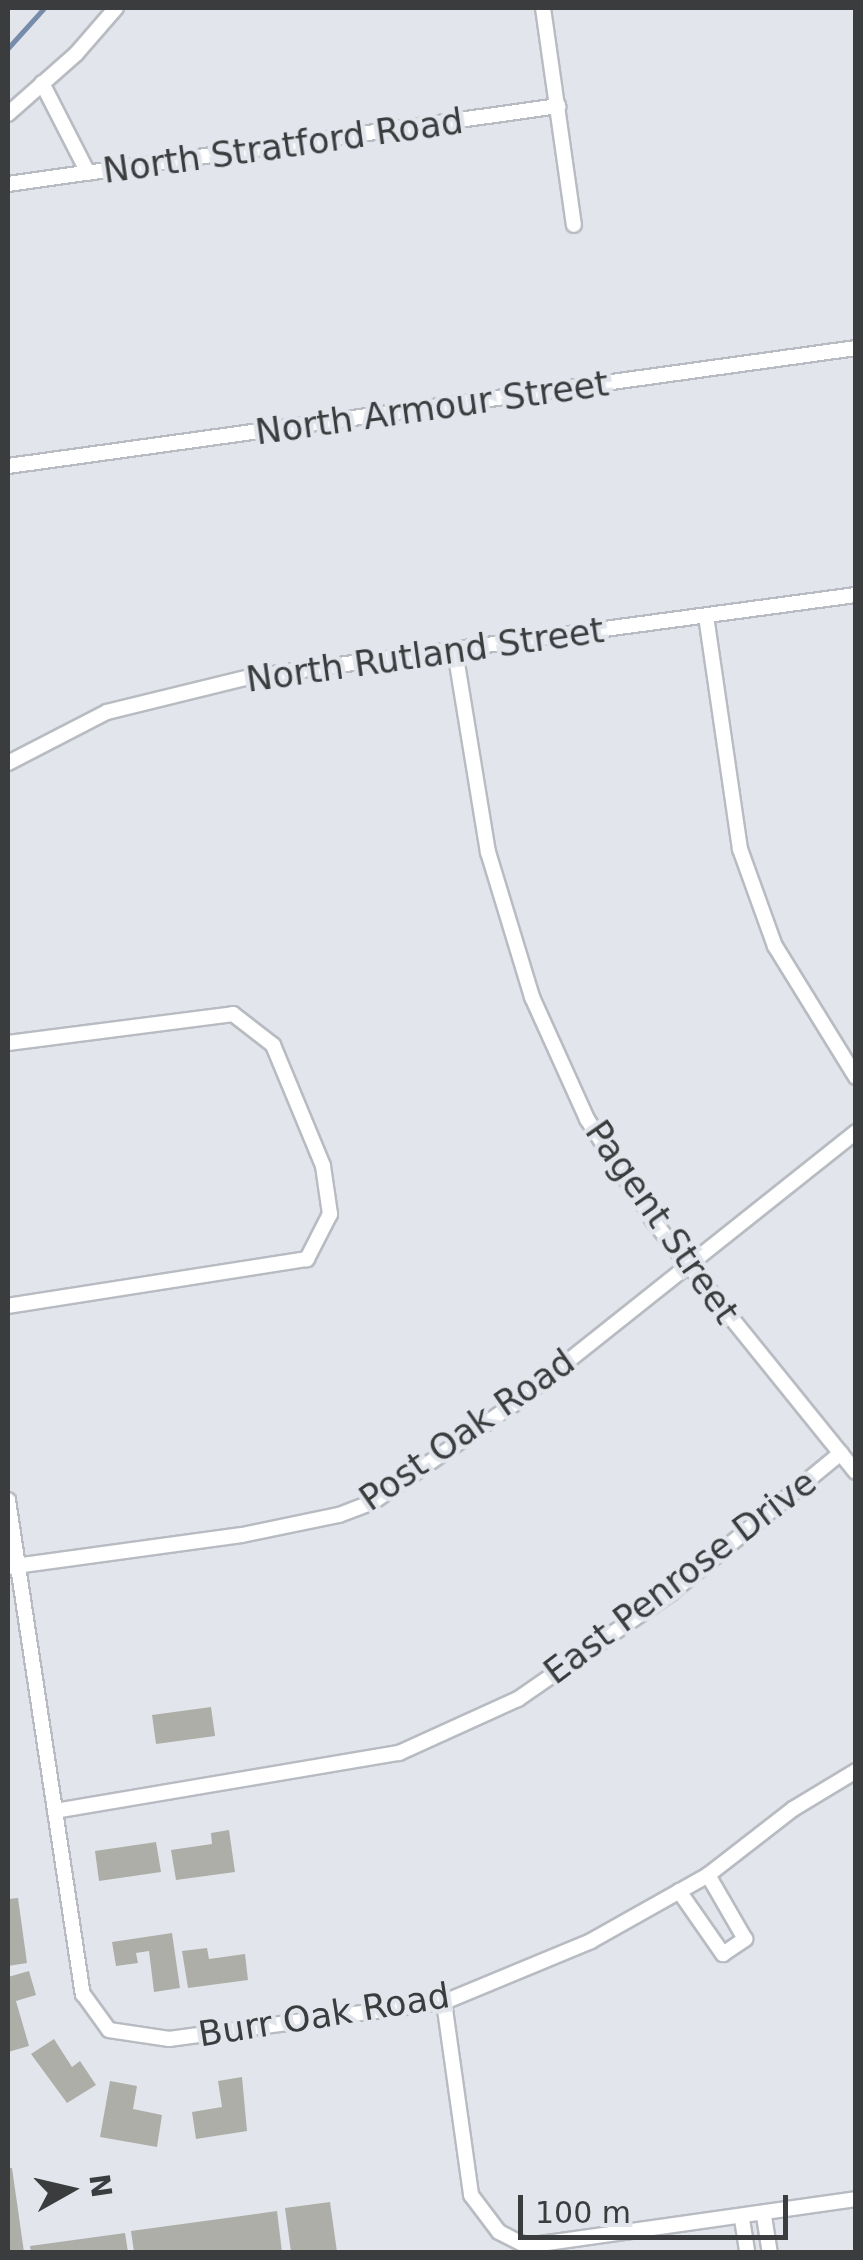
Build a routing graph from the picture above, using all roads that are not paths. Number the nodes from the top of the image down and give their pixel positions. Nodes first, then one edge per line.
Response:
1 (116, 8) edge
2 (542, 8) edge
3 (42, 83) junction
4 (558, 106) junction
5 (8, 114) edge
6 (88, 173) junction
7 (8, 184) edge
8 (574, 225) dead end
9 (856, 348) edge
10 (8, 466) edge
11 (856, 595) edge
12 (706, 616) junction
13 (456, 651) junction
14 (8, 763) edge
15 (8, 1043) edge
16 (856, 1076) edge
17 (856, 1132) edge
18 (689, 1266) junction
19 (8, 1306) edge
20 (841, 1454) junction
21 (856, 1472) edge
22 (8, 1500) edge
23 (12, 1566) edge
24 (856, 1772) edge
25 (55, 1811) junction
26 (708, 1874) junction
27 (679, 1891) junction
28 (444, 2002) junction
29 (856, 2199) edge
30 (764, 2216) junction
31 (742, 2219) junction
32 (746, 2252) edge
33 (770, 2252) edge

1 - 3 street
2 - 4 street
3 - 5 street
3 - 6 street
4 - 6 street, North Stratford Road
4 - 8 street
6 - 7 street, North Stratford Road
9 - 10 street, North Armour Street
11 - 12 street, North Rutland Street
12 - 13 street, North Rutland Street
12 - 16 street
13 - 14 street, North Rutland Street
13 - 18 street, Pagent Street
15 - 19 street
17 - 18 street, Post Oak Road
18 - 20 street, Pagent Street
18 - 23 street, Post Oak Road
20 - 21 street, Pagent Street
20 - 25 street, East Penrose Drive
22 - 23 street
23 - 25 street
24 - 26 street, Burr Oak Road
25 - 28 street, Burr Oak Road
26 - 27 street, Burr Oak Road
26 - 27 street
27 - 28 street, Burr Oak Road
28 - 31 street
29 - 30 street
30 - 31 street
30 - 33 street
31 - 32 street

